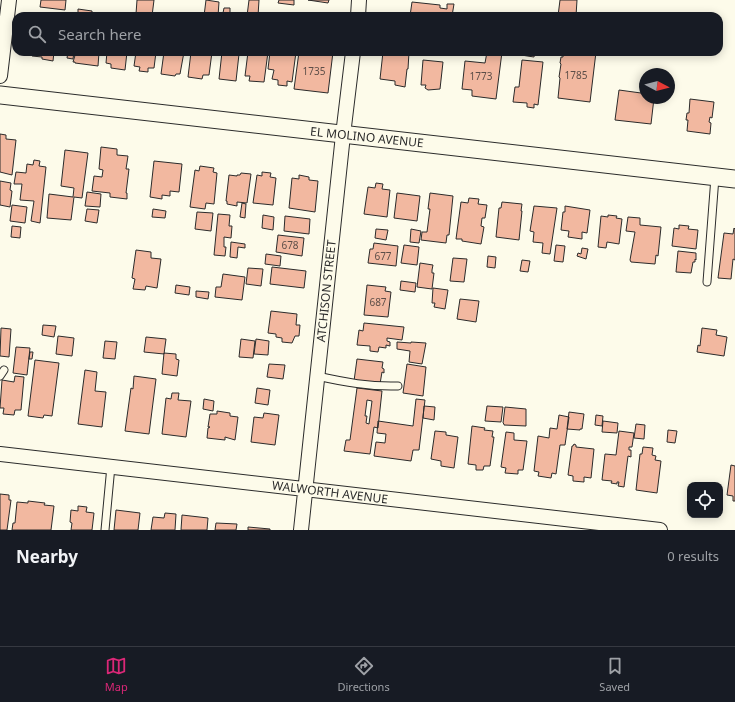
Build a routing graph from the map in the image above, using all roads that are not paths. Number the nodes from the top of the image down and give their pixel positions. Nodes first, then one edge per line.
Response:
1 (9, 0) edge
2 (360, 0) edge
3 (358, 12) edge
4 (353, 56) edge
5 (0, 76) edge
6 (0, 95) edge
7 (343, 135) junction
8 (715, 176) junction
9 (735, 179) edge
10 (708, 282) dead end
11 (317, 376) junction
12 (398, 386) dead end
13 (0, 454) edge
14 (111, 466) junction
15 (306, 489) junction
16 (105, 530) edge
17 (301, 530) edge
18 (660, 530) edge

1 - 5 street
2 - 3 street
4 - 7 street, ATCHISON STREET
6 - 7 street, EL MOLINO AVENUE
7 - 8 street, EL MOLINO AVENUE
7 - 11 street, ATCHISON STREET
8 - 9 street, EL MOLINO AVENUE
8 - 10 lane
11 - 12 lane
11 - 15 street, ATCHISON STREET
13 - 14 street, WALWORTH AVENUE
14 - 15 street, WALWORTH AVENUE
14 - 16 lane
15 - 17 street, ATCHISON STREET
15 - 18 street, WALWORTH AVENUE

